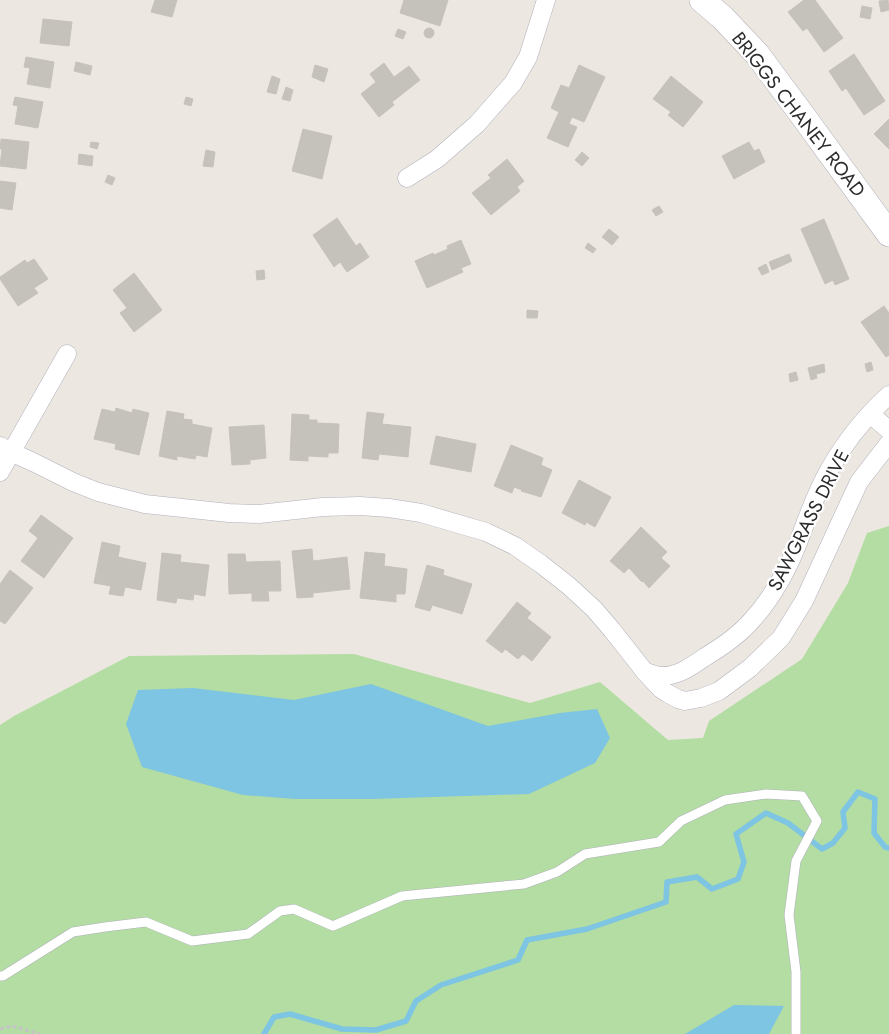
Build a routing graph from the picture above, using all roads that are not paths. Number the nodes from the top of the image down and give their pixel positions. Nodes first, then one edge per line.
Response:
1 (546, 0) edge
2 (702, 0) edge
3 (408, 178) dead end
4 (889, 234) edge
5 (67, 354) dead end
6 (889, 395) edge
7 (870, 414) junction
8 (889, 430) edge
9 (889, 443) edge
10 (6, 449) edge
11 (0, 472) edge
12 (645, 672) junction
13 (0, 976) edge
14 (796, 1034) edge

1 - 3 street
2 - 4 main road, BRIGGS CHANEY ROAD
5 - 10 street
6 - 7 street, SAWGRASS DRIVE
7 - 8 street
7 - 12 street, SAWGRASS DRIVE
9 - 12 street, SAWGRASS DRIVE
10 - 11 street
10 - 12 street
13 - 14 lane

